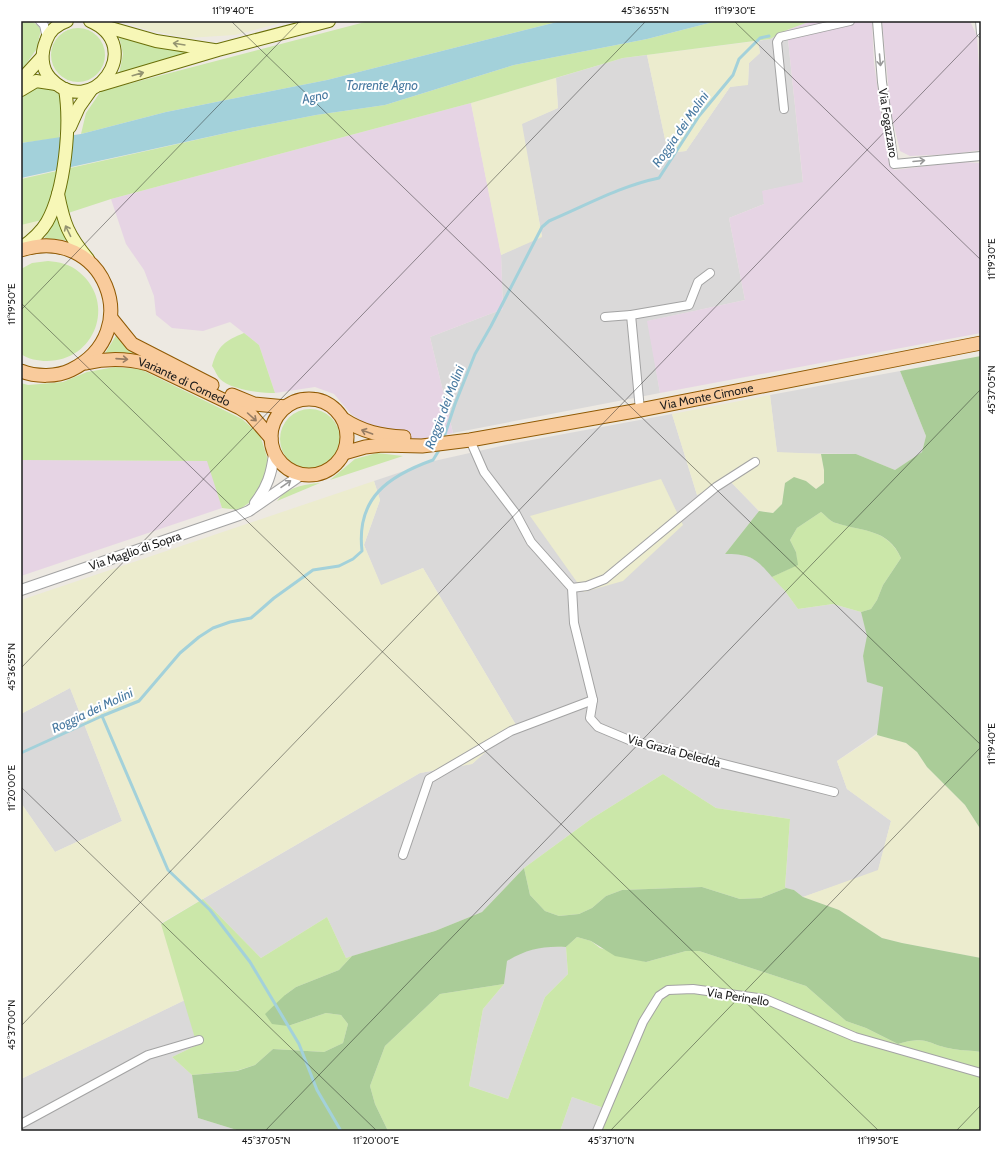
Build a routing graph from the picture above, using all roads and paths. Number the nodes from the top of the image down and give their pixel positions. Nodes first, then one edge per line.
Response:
1 (40, 21) edge
2 (62, 21) edge
3 (329, 21) edge
4 (850, 21) edge
5 (877, 21) edge
6 (980, 21) edge
7 (95, 23) edge
8 (981, 33) edge
9 (47, 38) junction
10 (218, 50) junction
11 (42, 57) junction
12 (21, 80) edge
13 (60, 86) junction
14 (96, 87) junction
15 (21, 90) edge
16 (74, 109) junction
17 (784, 109) dead end
18 (981, 156) edge
19 (58, 194) junction
20 (21, 249) edge
21 (90, 262) junction
22 (710, 272) dead end
23 (631, 315) junction
24 (605, 317) dead end
25 (111, 318) junction
26 (981, 343) edge
27 (84, 364) junction
28 (21, 371) edge
29 (286, 407) junction
30 (640, 410) junction
31 (343, 419) junction
32 (271, 438) junction
33 (470, 440) junction
34 (432, 444) junction
35 (274, 453) junction
36 (344, 453) junction
37 (755, 462) dead end
38 (301, 475) junction
39 (249, 511) junction
40 (572, 588) junction
41 (21, 590) edge
42 (593, 700) junction
43 (834, 792) dead end
44 (403, 855) dead end
45 (199, 1040) dead end
46 (981, 1073) edge
47 (21, 1124) edge
48 (597, 1131) edge

1 - 9 street
2 - 9 main road
3 - 10 main road
4 - 17 street
5 -> 18 street, Via Fogazzaro
6 - 8 street
10 -> 7 main road
7 - 14 main road
9 - 11 main road
14 -> 10 main road
11 - 12 main road
11 - 13 main road
13 - 14 main road
13 - 15 main road
13 - 16 main road
14 - 16 main road
16 - 19 main road
19 - 20 main road
21 -> 19 main road
20 - 21 main road
21 - 25 main road
22 - 23 street
23 - 24 street
23 - 30 street
25 - 27 main road
25 - 29 main road, Variante di Cornedo
26 - 30 main road, Via Monte Cimone
27 - 28 main road
27 -> 32 main road, Variante di Cornedo
29 - 31 main road
29 - 32 main road
30 - 33 main road, Via Monte Cimone
34 -> 31 main road, Via Monte Cimone
31 - 36 main road
32 - 35 main road
33 - 34 main road, Via Monte Cimone
33 - 40 street
34 - 36 main road, Via Monte Cimone
35 - 38 main road
35 - 39 street
36 - 38 main road
37 - 40 street
39 -> 38 street, Via Maglio di Sopra
39 - 41 street, Via Maglio di Sopra
40 - 42 street, Via Grazia Deledda
42 - 43 street, Via Grazia Deledda
42 - 44 street
45 - 47 street
46 - 48 street, Via Perinello

